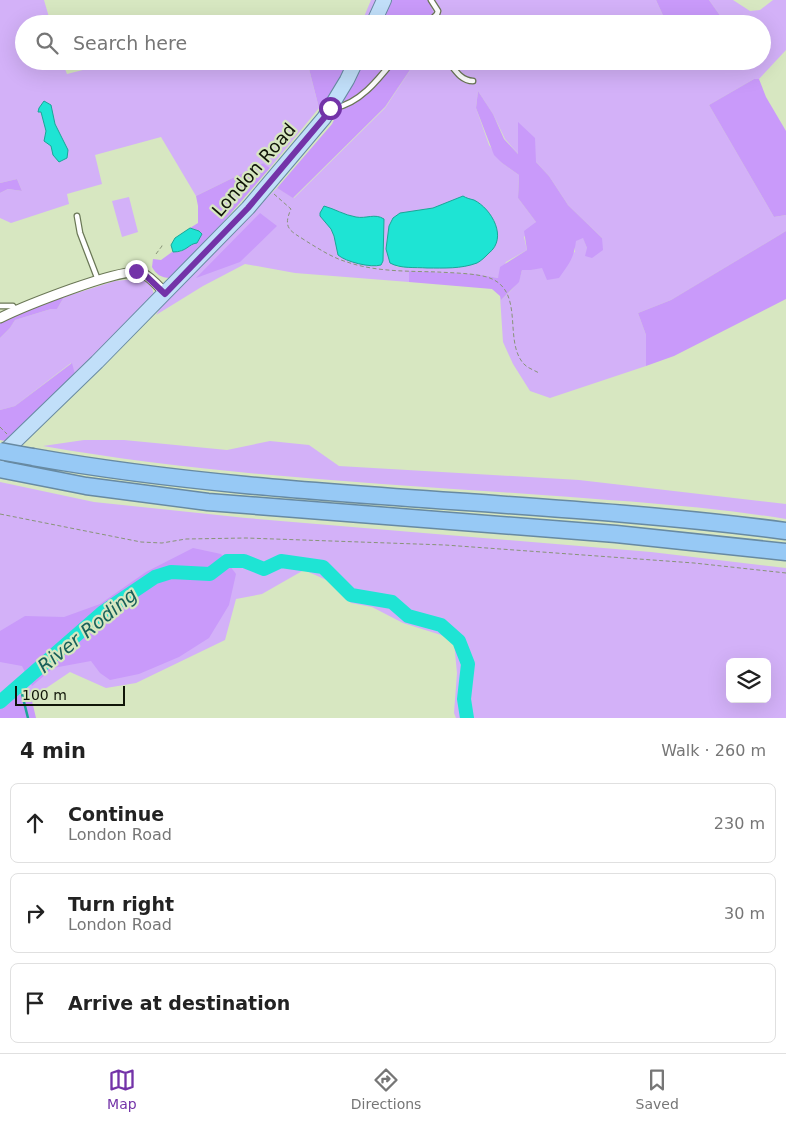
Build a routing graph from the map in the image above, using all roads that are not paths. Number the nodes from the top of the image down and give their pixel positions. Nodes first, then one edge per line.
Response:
1 (384, 0) edge
2 (432, 0) edge
3 (377, 15) edge
4 (436, 15) edge
5 (352, 70) edge
6 (386, 70) edge
7 (455, 70) edge
8 (473, 81) dead end
9 (330, 108) junction
10 (76, 216) dead end
11 (99, 281) junction
12 (165, 294) junction
13 (0, 306) edge
14 (16, 310) junction
15 (0, 318) edge
16 (0, 450) edge
17 (0, 456) edge
18 (0, 469) edge
19 (786, 531) edge
20 (786, 552) edge

1 - 3 main road
2 - 4 lane
5 - 9 main road, London Road
6 - 9 lane
7 - 8 lane
9 - 12 main road, London Road
10 - 11 lane
11 - 12 street
11 - 14 street
12 - 17 main road, London Road
13 - 14 lane
14 - 15 street
16 - 19 highway, bridge
18 - 20 highway

